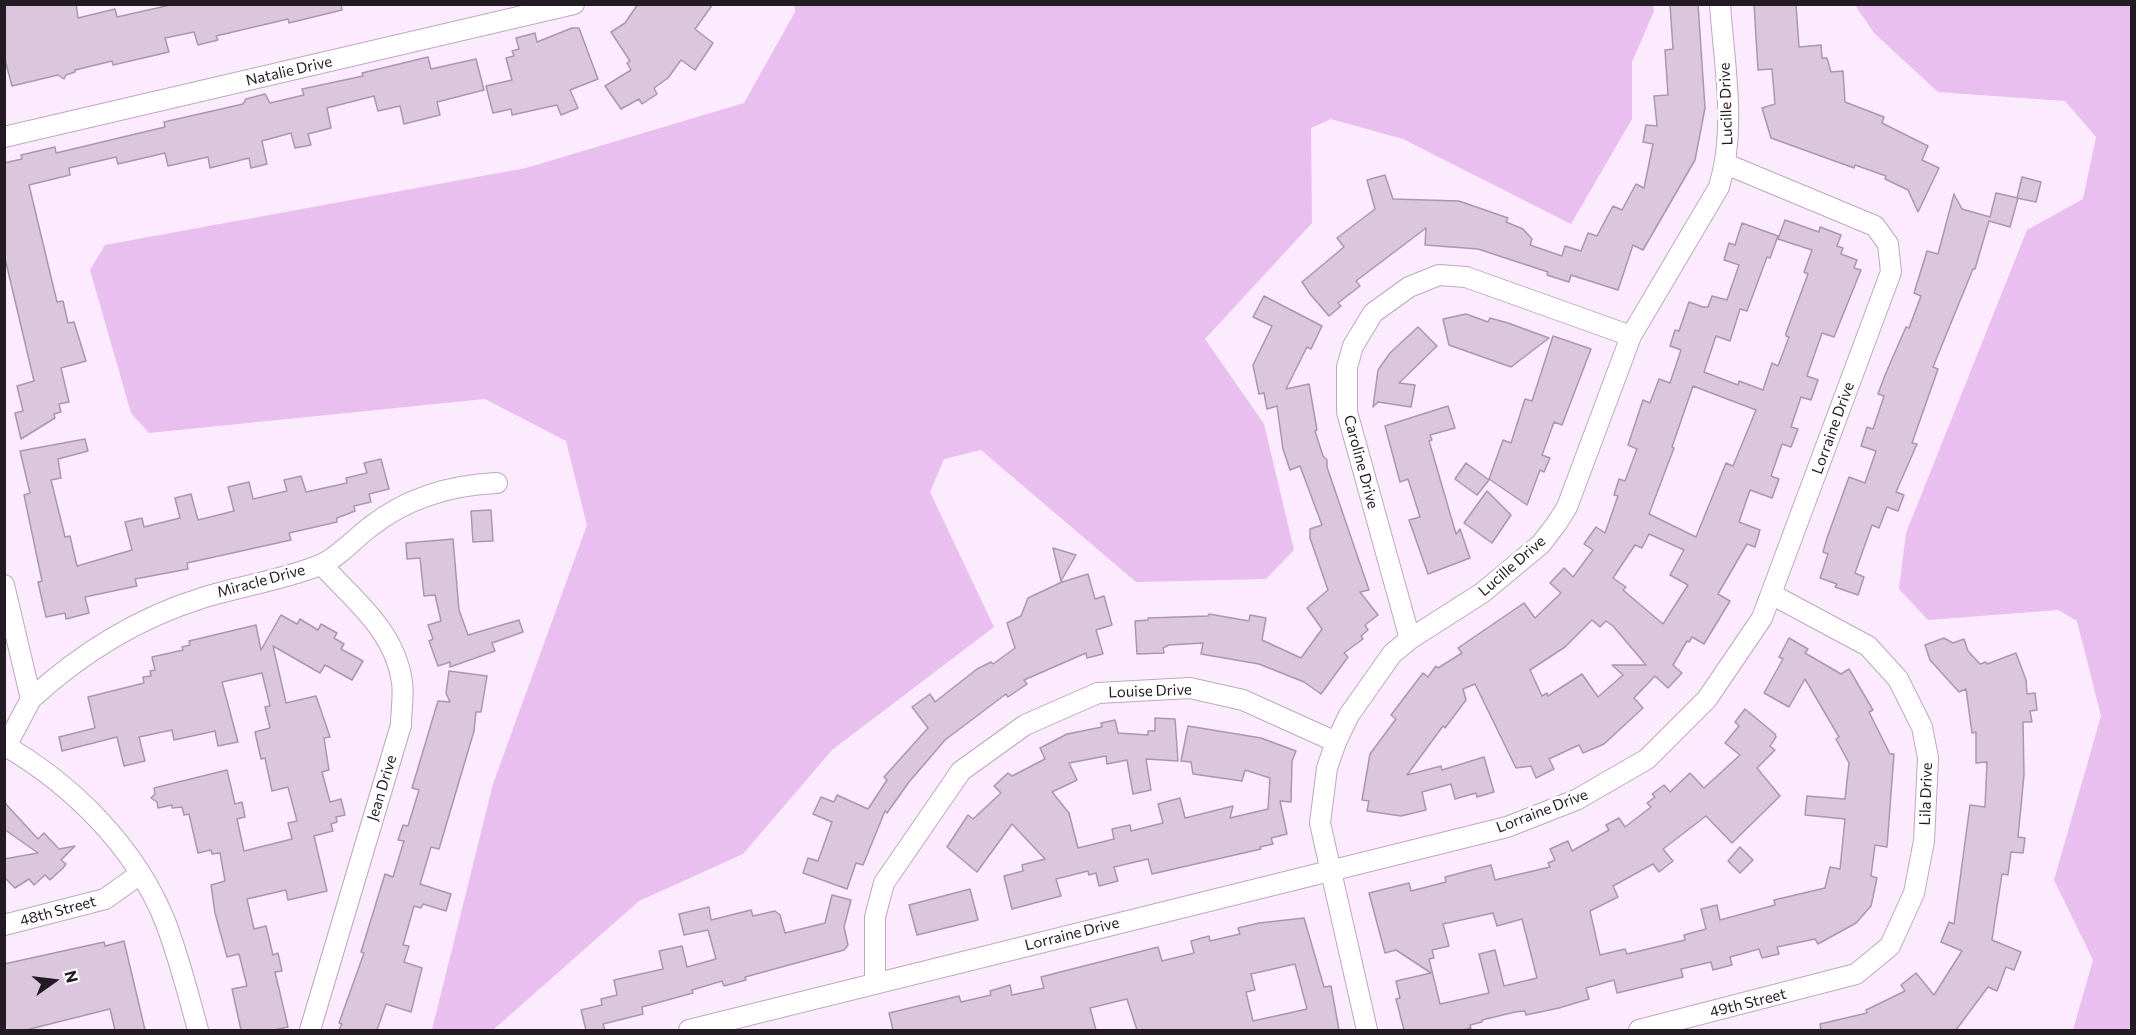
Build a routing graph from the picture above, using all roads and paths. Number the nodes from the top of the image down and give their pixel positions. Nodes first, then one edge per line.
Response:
1 (574, 4) edge
2 (1720, 4) edge
3 (4, 138) edge
4 (1726, 164) junction
5 (1631, 336) junction
6 (497, 483) dead end
7 (322, 565) junction
8 (4, 585) edge
9 (1772, 594) junction
10 (1410, 639) junction
11 (31, 699) junction
12 (1336, 742) junction
13 (5, 746) edge
14 (1329, 870) junction
15 (140, 874) junction
16 (4, 925) edge
17 (875, 984) junction
18 (1821, 985) joint
19 (198, 1030) edge
20 (310, 1030) edge
21 (689, 1030) edge
22 (1367, 1030) edge
23 (1639, 1030) edge

1 - 3 street, Natalie Drive
2 - 4 street, Lucille Drive
4 - 5 street, Lucille Drive
4 - 9 street, Lorraine Drive
5 - 10 street, Lucille Drive
5 - 10 street, Caroline Drive
6 - 7 street, Miracle Drive
7 - 11 street, Miracle Drive
7 - 20 street, Jean Drive
8 - 11 street
9 - 14 street, Lorraine Drive
9 - 18 street, Lila Drive
10 - 12 street, Lucille Drive
11 - 13 street
12 - 14 street, Lucille Drive
12 - 17 street, Louise Drive
13 - 15 street
14 - 17 street, Lorraine Drive
14 - 22 street, Lucille Drive
15 - 16 street, 48th Street
15 - 19 street
17 - 21 street, Lorraine Drive
18 - 23 street, 49th Street

